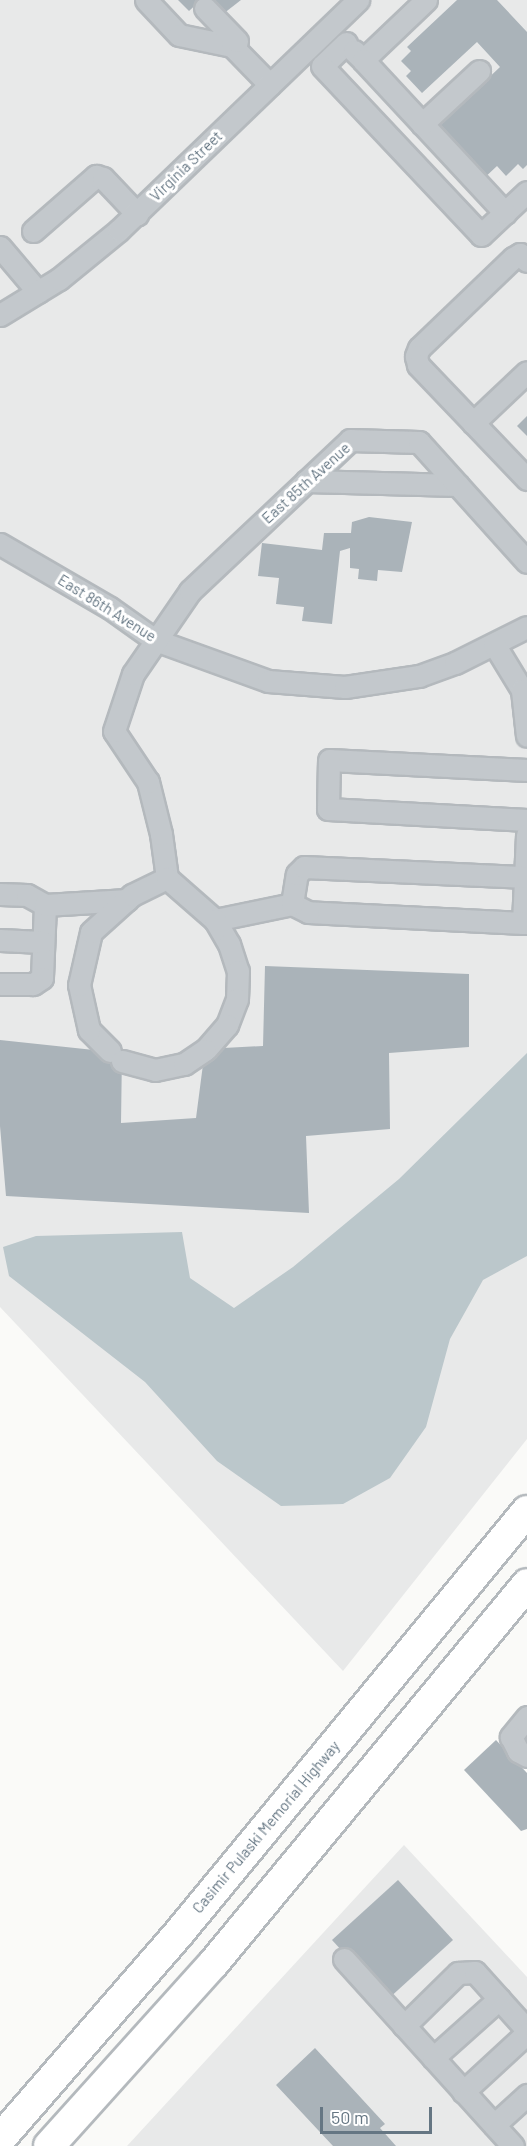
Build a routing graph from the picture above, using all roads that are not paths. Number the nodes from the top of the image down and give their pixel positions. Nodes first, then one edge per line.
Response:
1 (146, 0) edge
2 (358, 0) edge
3 (426, 0) edge
4 (205, 8) dead end
5 (331, 26) junction
6 (237, 41) dead end
7 (346, 43) junction
8 (363, 60) junction
9 (479, 71) dead end
10 (270, 85) junction
11 (422, 124) junction
12 (527, 192) edge
13 (505, 213) junction
14 (137, 214) junction
15 (33, 231) dead end
16 (0, 247) edge
17 (527, 261) edge
18 (38, 292) junction
19 (0, 315) edge
20 (527, 372) edge
21 (473, 423) junction
22 (527, 479) edge
23 (306, 481) junction
24 (458, 485) junction
25 (0, 544) edge
26 (527, 562) edge
27 (527, 627) edge
28 (155, 640) junction
29 (494, 644) junction
30 (527, 736) edge
31 (527, 770) edge
32 (527, 820) edge
33 (527, 835) edge
34 (526, 877) edge
35 (167, 878) junction
36 (0, 894) edge
37 (127, 900) junction
38 (292, 904) junction
39 (45, 905) junction
40 (215, 920) junction
41 (525, 923) edge
42 (0, 940) edge
43 (42, 942) junction
44 (0, 984) edge
45 (527, 1511) edge
46 (527, 1584) edge
47 (527, 1717) edge
48 (527, 1756) edge
49 (344, 1959) dead end
50 (499, 1999) junction
51 (404, 2026) junction
52 (527, 2031) edge
53 (433, 2058) junction
54 (463, 2092) junction
55 (527, 2095) edge
56 (494, 2125) junction
57 (0, 2139) edge
58 (49, 2146) edge
59 (513, 2146) edge

1 - 10 street
2 - 5 street, Virginia Street
3 - 8 street
4 - 6 street
5 - 7 street
5 - 10 street, Virginia Street
7 - 8 street
7 - 13 street
8 - 11 street
9 - 11 street
10 - 14 street, Virginia Street
11 - 13 street
12 - 13 street
14 - 15 street
14 - 18 street, Virginia Street
16 - 18 street
17 - 21 street
18 - 19 street, Virginia Street
20 - 21 street
21 - 22 street
23 - 24 street
23 - 24 street, East 85th Avenue
23 - 28 street, East 85th Avenue
24 - 26 street, East 85th Avenue
25 - 28 street, East 86th Avenue
27 - 29 street, East 86th Avenue
28 - 29 street, East 86th Avenue
28 - 35 street, East 85th Avenue
29 - 30 street
31 - 32 street
33 - 34 street
34 - 38 street
34 - 41 street
35 - 37 street
35 - 40 street
36 - 39 street
37 - 39 street
37 - 40 street
38 - 40 street
38 - 41 street
39 - 43 street
42 - 43 street
43 - 44 street
45 - 57 highway, Casimir Pulaski Memorial Highway
46 - 58 highway
47 - 48 street
49 - 51 street
50 - 51 street
50 - 52 street
50 - 53 street
51 - 53 street
52 - 54 street
53 - 54 street
54 - 56 street
55 - 56 street
56 - 59 street

